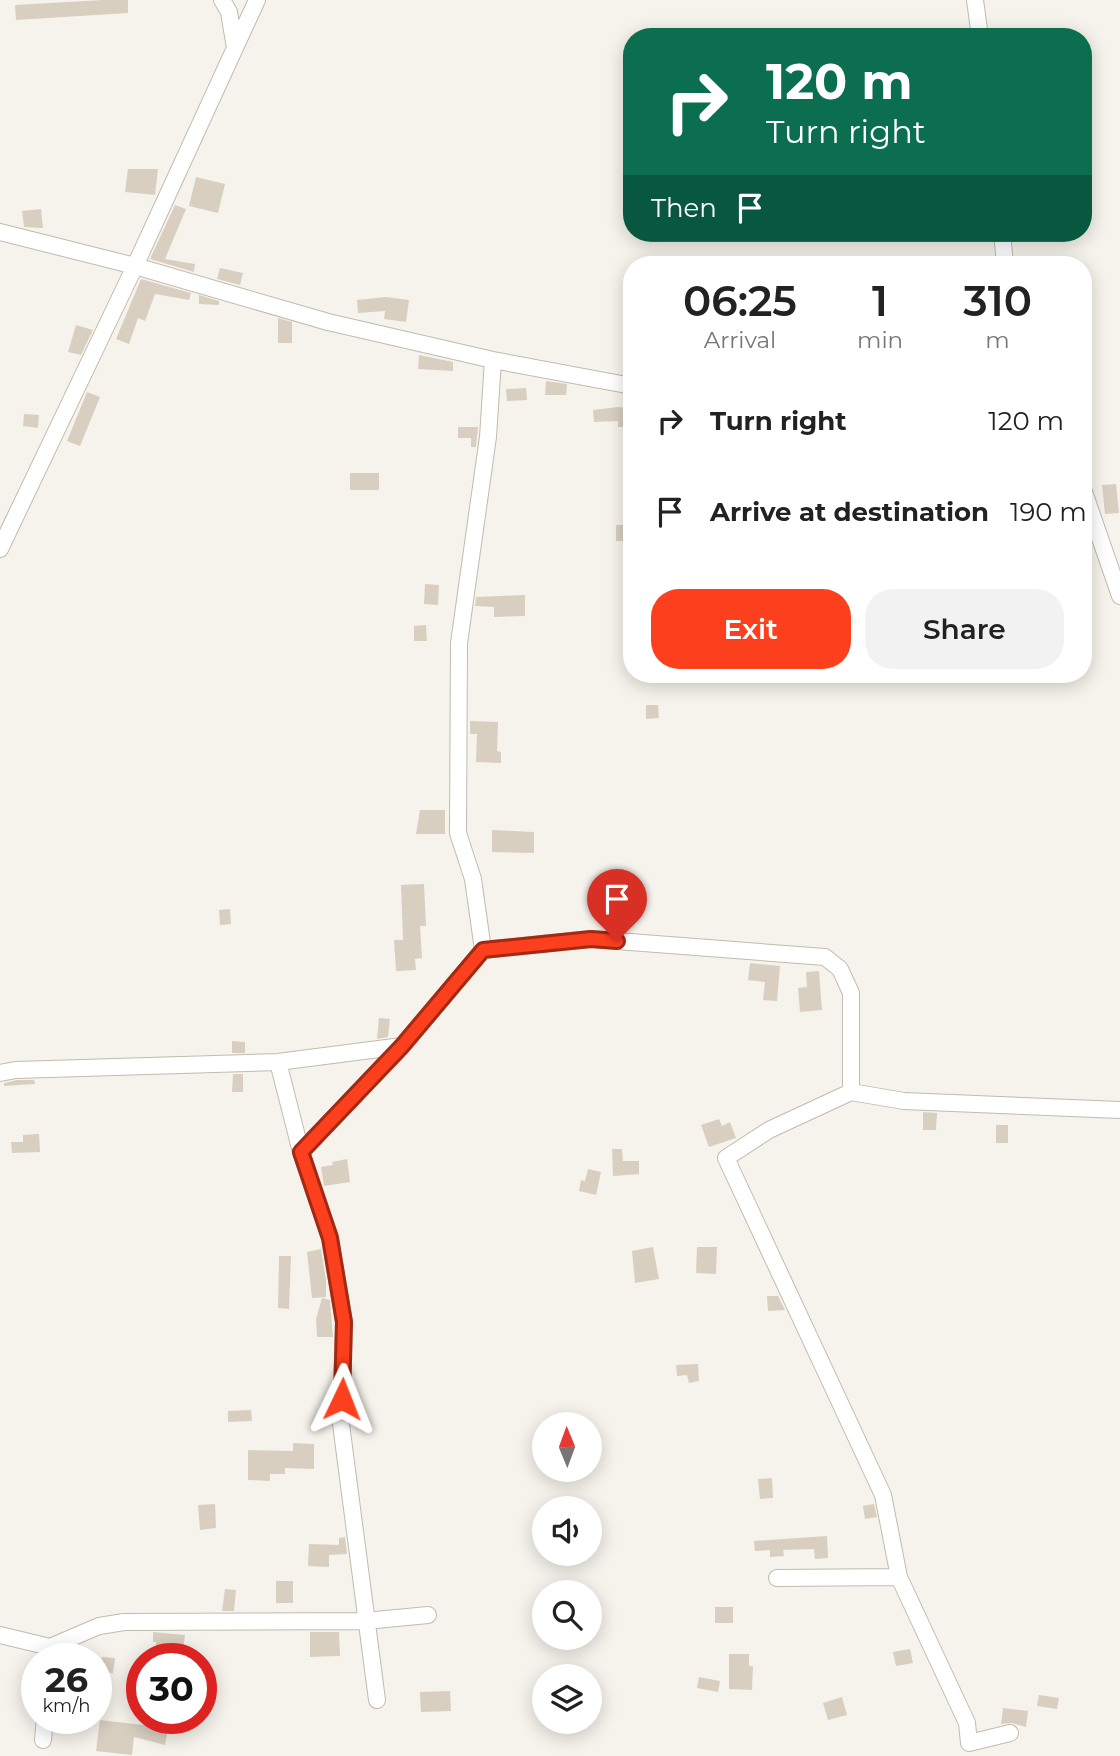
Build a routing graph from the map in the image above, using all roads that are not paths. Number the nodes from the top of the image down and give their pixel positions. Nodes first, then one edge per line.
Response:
1 (222, 0) edge
2 (257, 0) edge
3 (975, 0) edge
4 (979, 28) edge
5 (235, 49) junction
6 (0, 232) edge
7 (135, 266) junction
8 (494, 360) junction
9 (623, 384) edge
10 (1092, 517) edge
11 (0, 549) edge
12 (1120, 596) edge
13 (483, 950) junction
14 (402, 1046) junction
15 (278, 1062) junction
16 (0, 1073) edge
17 (851, 1092) junction
18 (1120, 1110) edge
19 (301, 1152) junction
20 (899, 1577) junction
21 (777, 1578) dead end
22 (428, 1615) dead end
23 (365, 1621) junction
24 (0, 1635) edge
25 (22, 1643) edge
26 (68, 1643) edge
27 (377, 1700) dead end
28 (44, 1734) edge
29 (1010, 1734) dead end
30 (43, 1740) dead end

1 - 5 street
2 - 5 street
3 - 4 street
5 - 7 street
6 - 7 street
7 - 8 street
7 - 11 street
8 - 9 street
8 - 13 street
10 - 12 street
13 - 14 street
13 - 17 street
14 - 15 street
14 - 19 street
15 - 16 street
15 - 19 street
17 - 18 street
17 - 20 street
19 - 23 street
20 - 21 street
20 - 29 street
22 - 23 street
23 - 26 street
23 - 27 street
24 - 25 street
28 - 30 street

